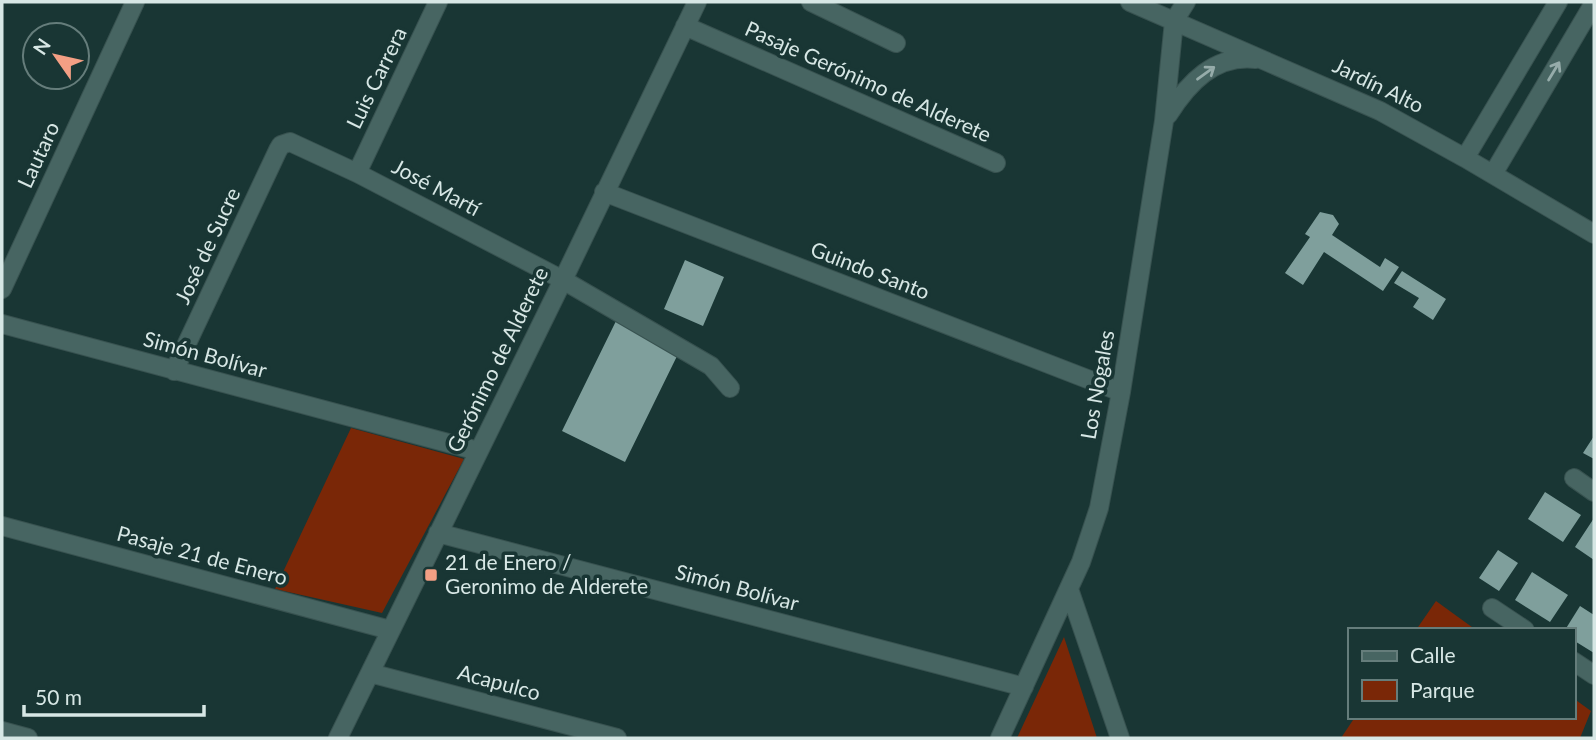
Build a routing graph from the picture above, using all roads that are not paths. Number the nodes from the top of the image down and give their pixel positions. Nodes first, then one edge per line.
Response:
1 (135, 2) edge
2 (438, 2) edge
3 (696, 2) edge
4 (811, 2) edge
5 (1130, 2) edge
6 (1186, 2) edge
7 (1558, 2) edge
8 (1594, 3) edge
9 (1174, 21) junction
10 (684, 26) junction
11 (896, 43) dead end
12 (1268, 61) junction
13 (1164, 121) junction
14 (285, 143) joint
15 (1465, 158) junction
16 (996, 163) dead end
17 (357, 173) junction
18 (1493, 174) junction
19 (604, 192) junction
20 (1594, 234) edge
21 (563, 280) junction
22 (2, 289) edge
23 (2, 324) edge
24 (174, 370) junction
25 (730, 388) dead end
26 (1121, 392) junction
27 (478, 451) junction
28 (1574, 478) dead end
29 (1594, 492) edge
30 (2, 527) edge
31 (438, 533) junction
32 (1069, 589) junction
33 (1492, 608) dead end
34 (1522, 628) edge
35 (390, 630) junction
36 (1575, 662) edge
37 (370, 673) junction
38 (1594, 675) edge
39 (1024, 687) junction
40 (2, 731) edge
41 (28, 738) edge
42 (338, 738) edge
43 (617, 738) edge
44 (1000, 738) edge
45 (1120, 738) edge

1 - 22 street, Lautaro
2 - 17 street, Luis Carrera
3 - 10 street, Gerónimo de Alderete
4 - 11 street
5 - 9 street, Jardín Alto
6 - 9 street
7 - 15 street
18 -> 8 street
9 - 12 street, Jardín Alto
9 - 13 street, Los Nogales
10 - 16 street, Pasaje Gerónimo de Alderete
10 - 19 street, Gerónimo de Alderete
13 -> 12 street
12 - 15 street, Jardín Alto
13 - 26 street, Los Nogales
14 - 17 street, José Martí
14 - 24 street, José de Sucre
15 - 18 street, Jardín Alto
17 - 21 street, José Martí
18 - 20 street, Jardín Alto
19 - 21 street, Gerónimo de Alderete
19 - 26 street, Guindo Santo
21 - 25 street, José Martí
21 - 27 street, Gerónimo de Alderete
23 - 24 street, Simón Bolívar
24 - 27 street, Simón Bolívar
26 - 32 street, Los Nogales
27 - 31 street, Gerónimo de Alderete
28 - 29 street
30 - 35 street, Pasaje 21 de Enero
31 - 35 street, Gerónimo de Alderete
31 - 39 street, Simón Bolívar
32 - 39 street, Los Nogales
32 - 45 street
33 - 34 street
35 - 37 street, Gerónimo de Alderete
36 - 38 street
37 - 42 street, Gerónimo de Alderete
37 - 43 street, Acapulco
39 - 44 street, Los Nogales
40 - 41 street

